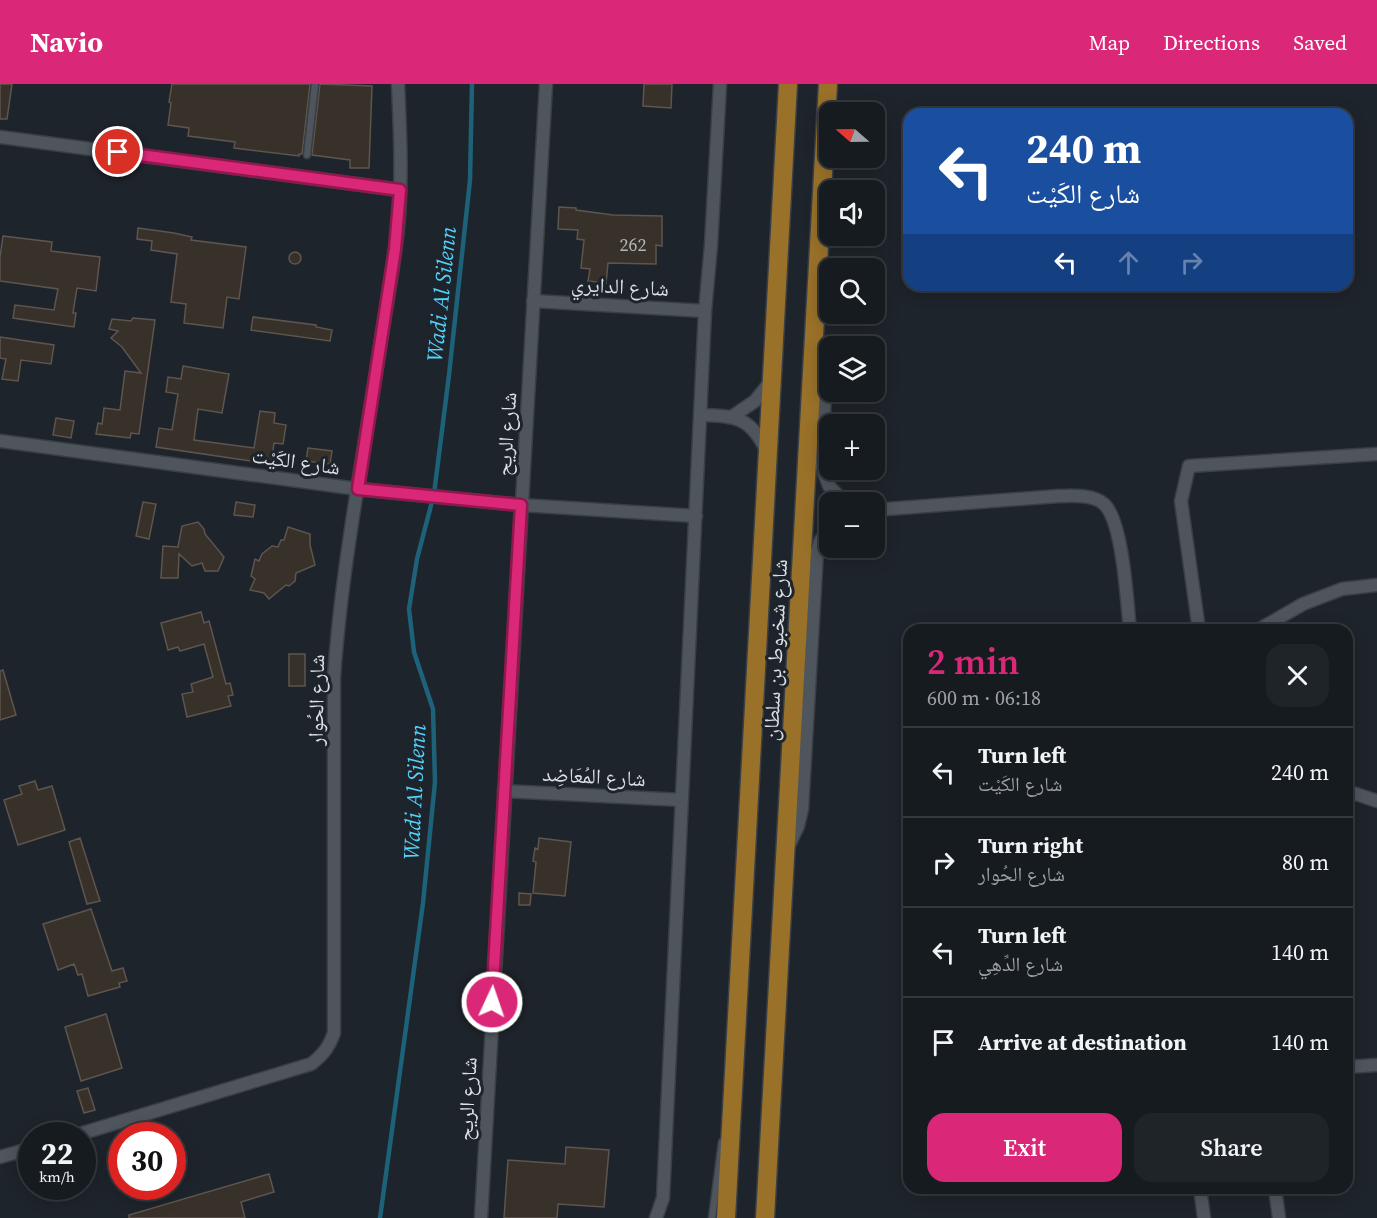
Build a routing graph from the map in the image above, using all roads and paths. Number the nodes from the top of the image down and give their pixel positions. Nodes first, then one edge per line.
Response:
1 (315, 84) edge
2 (398, 84) edge
3 (546, 84) edge
4 (720, 84) edge
5 (788, 84) edge
6 (828, 84) edge
7 (0, 136) edge
8 (307, 155) dead end
9 (400, 190) junction
10 (534, 301) junction
11 (705, 311) junction
12 (815, 340) junction
13 (772, 381) junction
14 (701, 415) junction
15 (733, 416) junction
16 (0, 441) edge
17 (768, 453) junction
18 (1377, 454) edge
19 (358, 489) junction
20 (835, 492) edge
21 (521, 505) junction
22 (885, 509) edge
23 (696, 516) junction
24 (819, 546) edge
25 (1377, 585) edge
26 (1129, 624) edge
27 (1198, 624) edge
28 (1268, 624) edge
29 (504, 791) junction
30 (1353, 793) edge
31 (682, 800) junction
32 (1377, 801) edge
33 (786, 849) junction
34 (1377, 1065) edge
35 (1353, 1067) edge
36 (733, 1101) junction
37 (96, 1129) edge
38 (18, 1152) edge
39 (0, 1158) edge
40 (1201, 1194) edge
41 (1276, 1194) edge
42 (481, 1218) edge
43 (656, 1218) edge
44 (712, 1218) edge
45 (726, 1218) edge
46 (765, 1218) edge
47 (1204, 1218) edge
48 (1279, 1218) edge

1 - 8 lane
2 - 9 street, شارع الحُوار
3 - 10 street, شارع الريح
4 - 11 street
5 - 13 main road, شارع شخبوط بن سلطان
6 - 12 main road, شارع شخبوط بن سلطان
7 - 9 street
9 - 19 street, شارع الحُوار
10 - 11 street, شارع الدايري
10 - 21 street, شارع الريح
11 - 14 street
12 - 20 street
12 - 33 main road, شارع شخبوط بن سلطان
13 - 15 street
13 - 17 main road, شارع شخبوط بن سلطان
14 - 15 street
14 - 23 street
15 - 17 street
16 - 19 street, شارع الكَيْت
17 - 36 main road, شارع شخبوط بن سلطان
18 - 27 street
19 - 21 street, شارع الكَيْت
19 - 37 street, شارع الحُوار
21 - 23 street, شارع الكَيْت
21 - 29 street, شارع الريح
22 - 26 street
23 - 31 street
24 - 33 street
25 - 28 street
29 - 31 street, شارع المُعَاضِد
29 - 42 street, شارع الريح
30 - 32 street
31 - 43 street
33 - 46 main road, شارع شخبوط بن سلطان
34 - 35 street
36 - 44 lane
36 - 45 main road, شارع شخبوط بن سلطان
38 - 39 street
40 - 47 street
41 - 48 street

